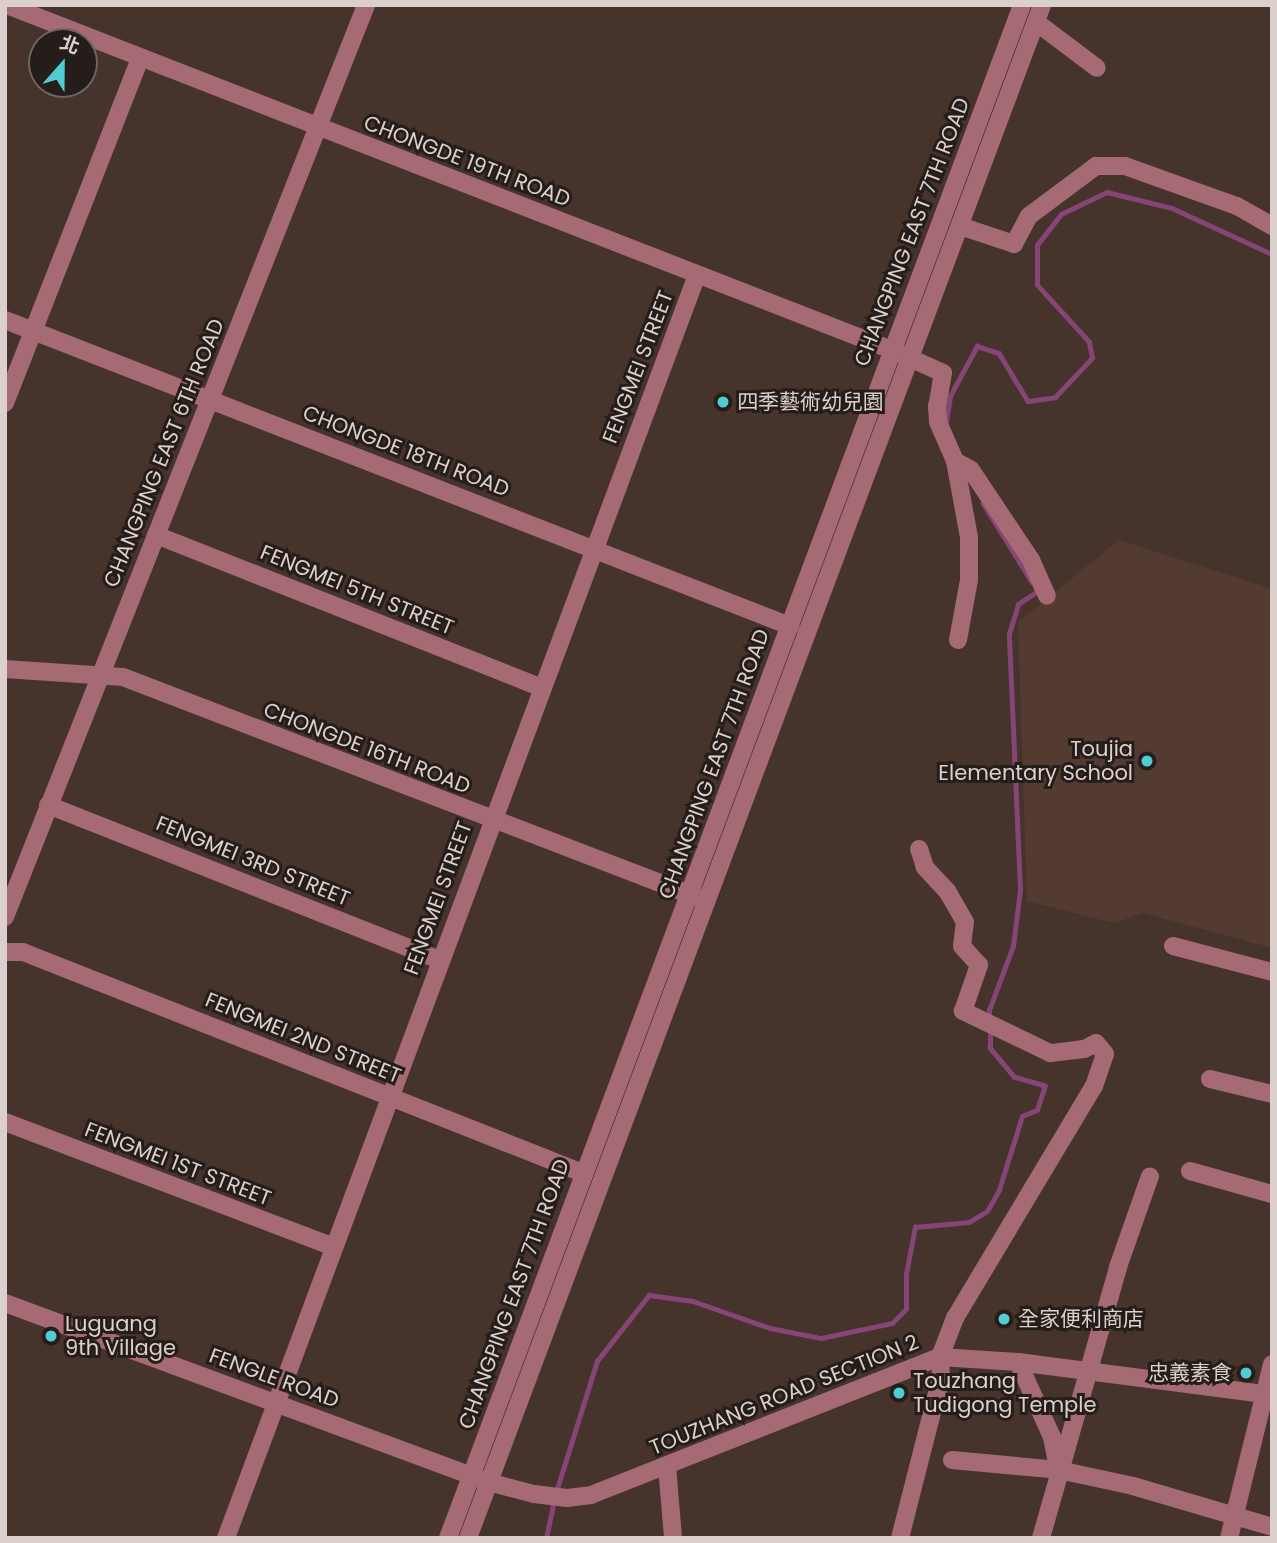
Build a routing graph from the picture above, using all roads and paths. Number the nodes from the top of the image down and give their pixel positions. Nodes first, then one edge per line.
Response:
1 (7, 5) edge
2 (366, 5) edge
3 (1017, 7) edge
4 (1039, 14) edge
5 (140, 58) junction
6 (1097, 68) dead end
7 (318, 128) junction
8 (960, 226) junction
9 (1272, 226) edge
10 (697, 275) junction
11 (5, 320) edge
12 (33, 330) junction
13 (892, 350) junction
14 (911, 358) junction
15 (209, 398) junction
16 (5, 403) edge
17 (955, 461) junction
18 (156, 535) junction
19 (594, 548) junction
20 (1047, 596) dead end
21 (790, 626) junction
22 (958, 640) dead end
23 (5, 669) edge
24 (101, 674) junction
25 (542, 688) junction
26 (48, 805) junction
27 (491, 820) junction
28 (919, 849) dead end
29 (698, 898) junction
30 (5, 917) edge
31 (1173, 946) dead end
32 (5, 952) edge
33 (440, 960) junction
34 (1272, 972) edge
35 (1210, 1079) dead end
36 (1272, 1094) edge
37 (390, 1097) junction
38 (5, 1122) edge
39 (1190, 1171) dead end
40 (583, 1173) junction
41 (1150, 1176) dead end
42 (1272, 1194) edge
43 (334, 1247) junction
44 (5, 1303) edge
45 (940, 1357) junction
46 (1018, 1362) junction
47 (1272, 1364) edge
48 (1087, 1373) junction
49 (1268, 1394) edge
50 (276, 1403) junction
51 (953, 1460) dead end
52 (667, 1466) junction
53 (1059, 1470) junction
54 (480, 1478) junction
55 (1235, 1516) junction
56 (1272, 1527) edge
57 (226, 1538) edge
58 (448, 1538) edge
59 (468, 1538) edge
60 (673, 1538) edge
61 (900, 1538) edge
62 (1041, 1538) edge
63 (1229, 1538) edge

1 - 5 street, CHONGDE 19TH ROAD
2 - 7 street, CHANGPING EAST 6TH ROAD
3 - 13 street, CHANGPING EAST 7TH ROAD
4 - 6 street
4 - 8 street, CHANGPING EAST 7TH ROAD
5 - 7 street, CHONGDE 19TH ROAD
5 - 12 street
7 - 10 street, CHONGDE 19TH ROAD
7 - 15 street, CHANGPING EAST 6TH ROAD
8 - 9 street
8 - 14 street, CHANGPING EAST 7TH ROAD
10 - 13 street, CHONGDE 19TH ROAD
10 - 19 street, FENGMEI STREET
11 - 12 street, CHONGDE 18TH ROAD
12 - 15 street, CHONGDE 18TH ROAD
12 - 16 street
13 - 14 street, CHONGDE 19TH ROAD
13 - 21 street, CHANGPING EAST 7TH ROAD
14 - 17 street, CHONGDE 19TH ROAD
14 - 29 street, CHANGPING EAST 7TH ROAD
15 - 18 street, CHANGPING EAST 6TH ROAD
15 - 19 street, CHONGDE 18TH ROAD
17 - 20 street
17 - 22 street
18 - 24 street, CHANGPING EAST 6TH ROAD
18 - 25 street, FENGMEI 5TH STREET
19 - 21 street, CHONGDE 18TH ROAD
19 - 25 street, FENGMEI STREET
21 - 29 street, CHANGPING EAST 7TH ROAD
23 - 24 street, CHONGDE 16TH ROAD
24 - 26 street, CHANGPING EAST 6TH ROAD
24 - 27 street, CHONGDE 16TH ROAD
25 - 27 street, FENGMEI STREET
26 - 30 street, CHANGPING EAST 6TH ROAD
26 - 33 street, FENGMEI 3RD STREET
27 - 29 street, CHONGDE 16TH ROAD
27 - 33 street, FENGMEI STREET
28 - 45 street
29 - 40 street, CHANGPING EAST 7TH ROAD
29 - 54 street, CHANGPING EAST 7TH ROAD
31 - 34 street
32 - 37 street, FENGMEI 2ND STREET
33 - 37 street, FENGMEI STREET
35 - 36 street
37 - 40 street, FENGMEI 2ND STREET
37 - 43 street, FENGMEI STREET
38 - 43 street, FENGMEI 1ST STREET
39 - 42 street
40 - 54 street, CHANGPING EAST 7TH ROAD
41 - 48 street
43 - 50 street, FENGMEI STREET
44 - 50 street, FENGLE ROAD
45 - 46 street, TOUZHANG ROAD SECTION 2
45 - 52 street, TOUZHANG ROAD SECTION 2
45 - 61 street
46 - 48 street, TOUZHANG ROAD SECTION 2
46 - 53 street
47 - 49 street
48 - 49 street, TOUZHANG ROAD SECTION 2
48 - 53 street
49 - 55 street
50 - 54 street, FENGLE ROAD
50 - 57 street, FENGMEI STREET
51 - 53 street
52 - 54 street, TOUZHANG ROAD SECTION 2
52 - 60 street
53 - 55 street
53 - 62 street
54 - 58 street, CHANGPING EAST 7TH ROAD
54 - 59 street, CHANGPING EAST 7TH ROAD
55 - 56 street
55 - 63 street

